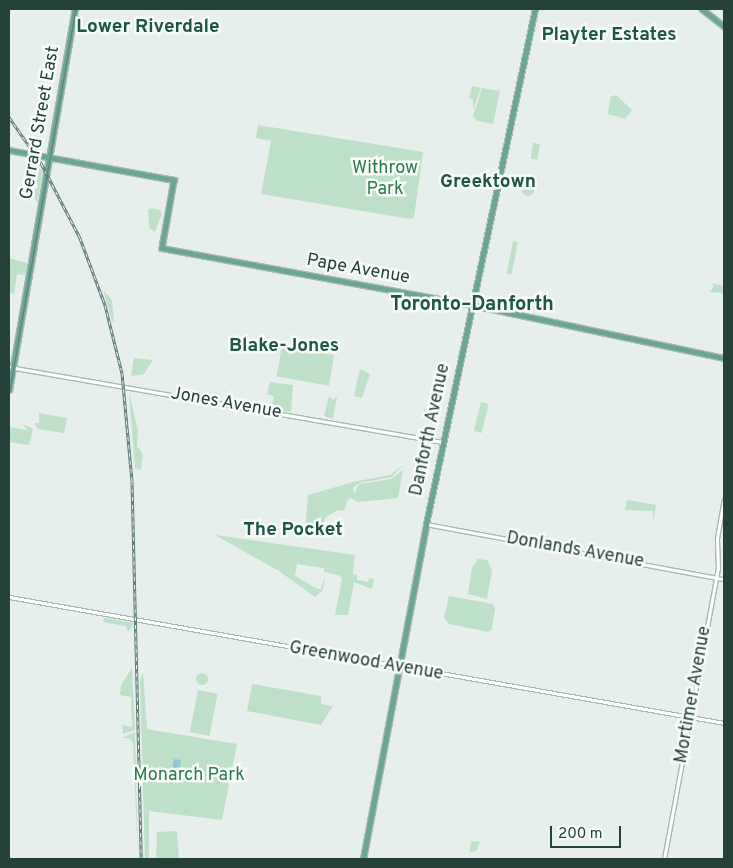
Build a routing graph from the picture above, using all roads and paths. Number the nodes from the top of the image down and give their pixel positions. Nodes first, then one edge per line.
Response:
1 (75, 9) edge
2 (535, 9) edge
3 (702, 9) edge
4 (724, 26) edge
5 (9, 150) edge
6 (49, 158) junction
7 (472, 305) junction
8 (724, 358) edge
9 (11, 367) edge
10 (9, 390) edge
11 (443, 442) junction
12 (724, 500) edge
13 (426, 524) junction
14 (716, 577) junction
15 (724, 579) edge
16 (9, 597) edge
17 (399, 668) junction
18 (691, 717) junction
19 (724, 723) edge
20 (364, 859) edge
21 (664, 859) edge

1 - 6 main road, Gerrard Street East
2 - 7 main road, Danforth Avenue
3 - 4 main road
5 - 6 main road
6 - 7 main road, Pape Avenue
6 - 9 main road, Gerrard Street East
7 - 8 main road, Pape Avenue
7 - 11 main road, Danforth Avenue
9 - 10 main road, Gerrard Street East
9 - 11 street, Jones Avenue
11 - 13 main road, Danforth Avenue
12 - 14 street, Mortimer Avenue
13 - 14 street, Donlands Avenue
13 - 17 main road, Danforth Avenue
14 - 15 street, Donlands Avenue
14 - 18 street, Mortimer Avenue
16 - 17 street, Greenwood Avenue
17 - 18 street, Greenwood Avenue
17 - 20 main road, Danforth Avenue
18 - 19 street, Greenwood Avenue
18 - 21 street, Mortimer Avenue

